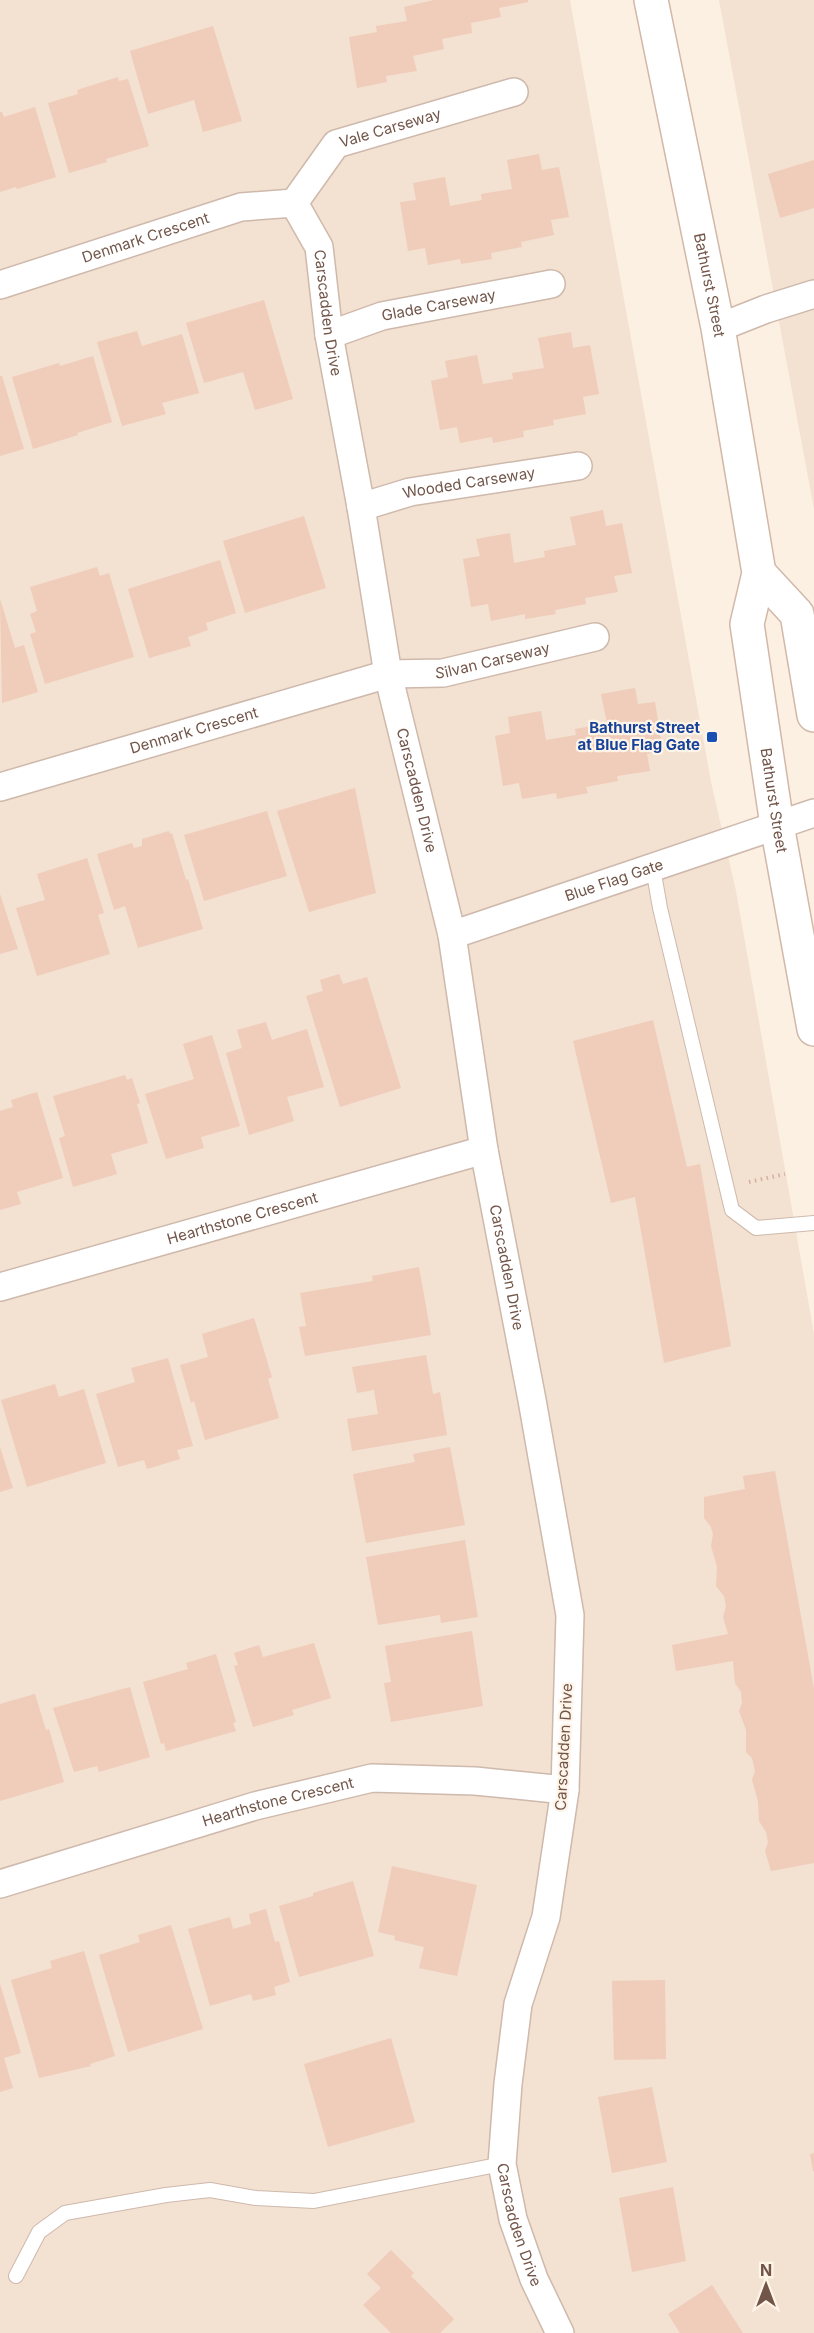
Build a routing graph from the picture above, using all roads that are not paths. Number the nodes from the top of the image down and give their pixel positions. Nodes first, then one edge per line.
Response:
1 (651, 0) edge
2 (514, 92) dead end
3 (294, 203) junction
4 (551, 284) dead end
5 (0, 285) edge
6 (814, 294) edge
7 (718, 328) junction
8 (328, 335) junction
9 (578, 466) dead end
10 (361, 507) junction
11 (759, 573) junction
12 (595, 637) dead end
13 (388, 674) junction
14 (814, 715) edge
15 (0, 787) edge
16 (814, 813) edge
17 (777, 825) junction
18 (652, 868) junction
19 (452, 935) junction
20 (814, 1029) edge
21 (484, 1150) junction
22 (814, 1223) edge
23 (0, 1287) edge
24 (565, 1790) junction
25 (0, 1884) edge
26 (502, 2164) junction
27 (16, 2276) dead end
28 (560, 2333) edge

1 - 7 main road, Bathurst Street
2 - 3 street, Vale Carseway
3 - 5 street, Denmark Crescent
3 - 8 street, Carscadden Drive
4 - 8 street, Glade Carseway
6 - 7 street
7 - 11 main road, Bathurst Street
8 - 10 street, Carscadden Drive
9 - 10 street, Wooded Carseway
10 - 13 street, Carscadden Drive
11 - 14 main road
11 - 17 main road, Bathurst Street
12 - 13 street, Silvan Carseway
13 - 15 street, Denmark Crescent
13 - 19 street, Carscadden Drive
16 - 17 street, Blue Flag Gate
17 - 18 street, Blue Flag Gate
17 - 20 main road, Bathurst Street
18 - 19 street, Blue Flag Gate
18 - 22 lane
19 - 21 street, Carscadden Drive
21 - 23 street, Hearthstone Crescent
21 - 24 street, Carscadden Drive
24 - 25 street, Hearthstone Crescent
24 - 26 street, Carscadden Drive
26 - 27 lane
26 - 28 street, Carscadden Drive

